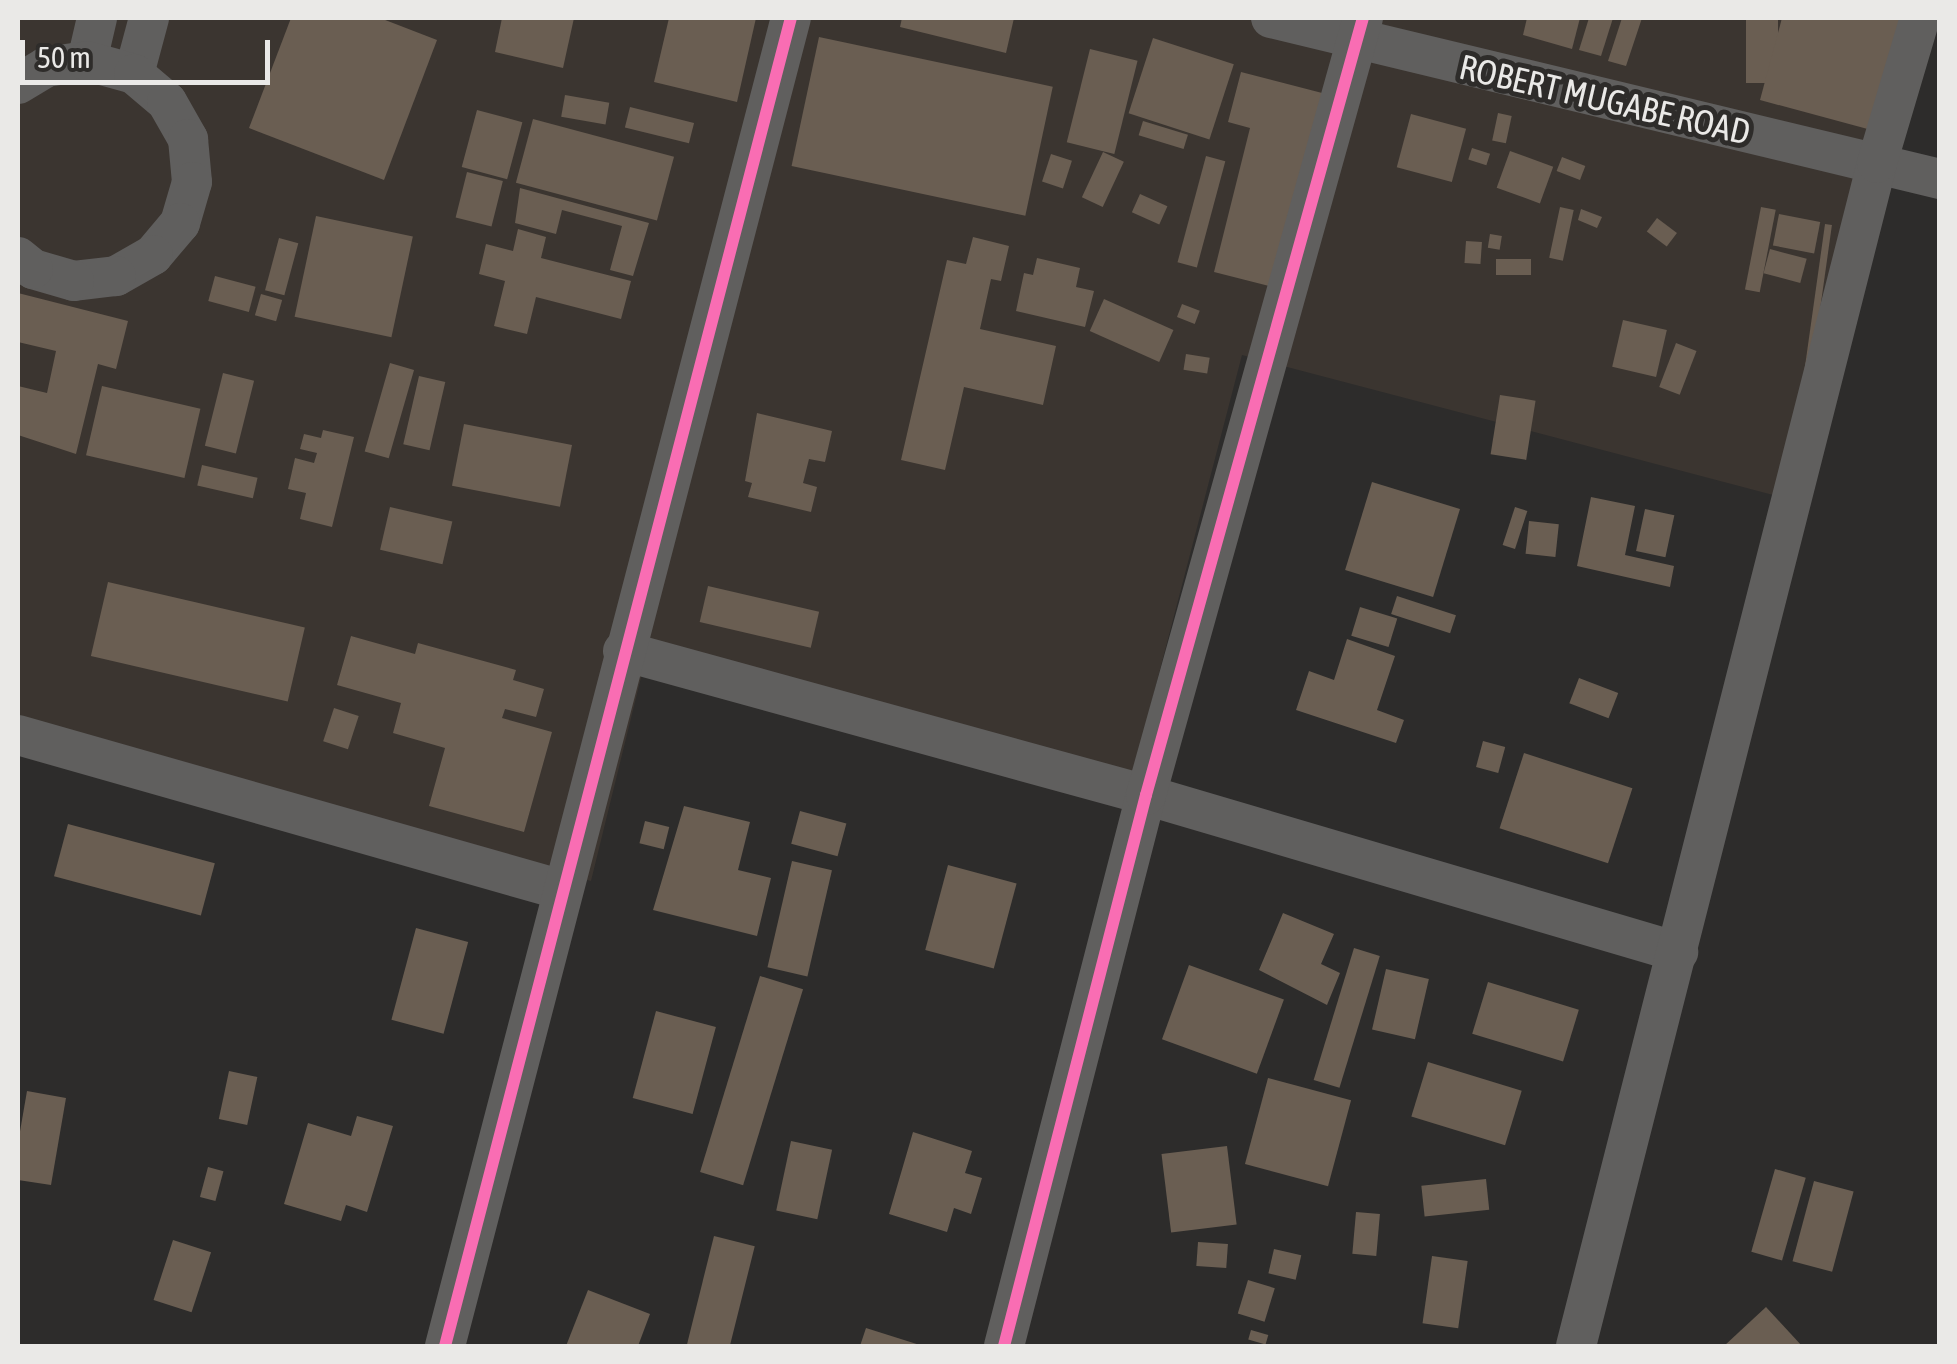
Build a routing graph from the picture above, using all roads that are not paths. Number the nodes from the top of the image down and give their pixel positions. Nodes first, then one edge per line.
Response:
1 (97, 18) edge
2 (149, 18) edge
3 (791, 18) edge
4 (1271, 18) edge
5 (1920, 18) edge
6 (1360, 29) edge
7 (88, 61) junction
8 (134, 74) junction
9 (18, 84) edge
10 (1878, 163) junction
11 (1940, 180) edge
12 (18, 257) edge
13 (623, 650) junction
14 (18, 736) edge
15 (1146, 795) junction
16 (562, 890) junction
17 (1678, 952) junction
18 (445, 1346) edge
19 (1004, 1346) edge
20 (1576, 1346) edge

1 - 7 street
2 - 8 street
3 - 13 street
4 - 6 street, ROBERT MUGABE ROAD
5 - 10 street
6 - 10 street, ROBERT MUGABE ROAD
6 - 15 street
7 - 8 street
7 - 9 street
8 - 12 street
10 - 11 street, ROBERT MUGABE ROAD
10 - 17 street
13 - 15 street
13 - 16 street
14 - 16 street
15 - 17 street
15 - 19 street
16 - 18 street
17 - 20 street

